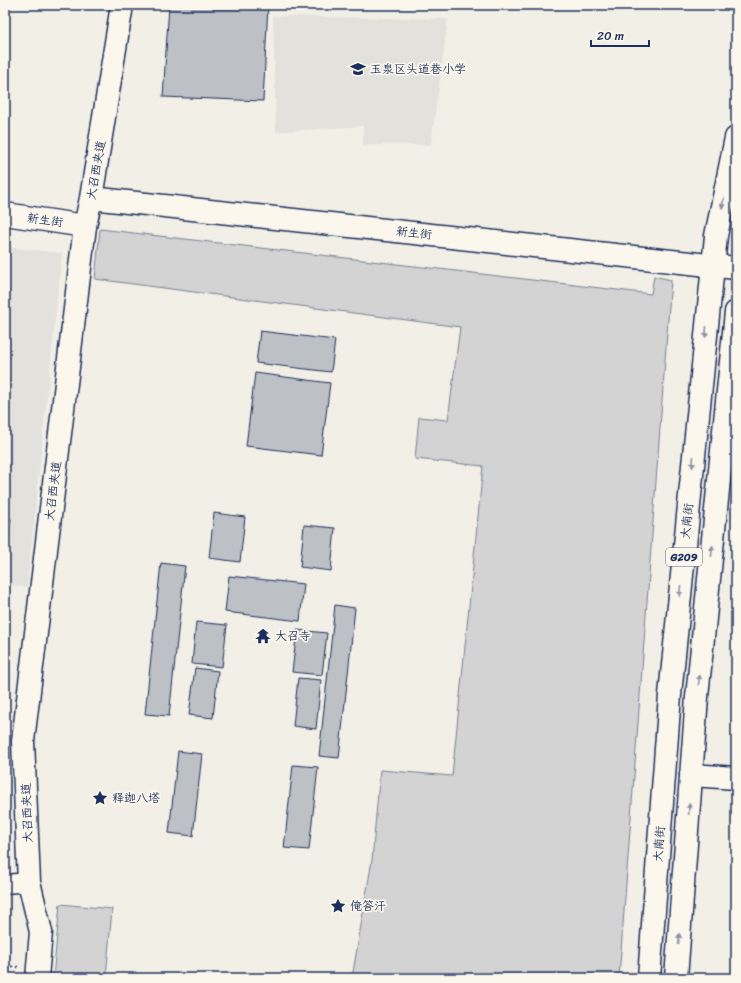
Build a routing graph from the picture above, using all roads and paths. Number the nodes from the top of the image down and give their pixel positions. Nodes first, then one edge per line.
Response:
1 (122, 5) edge
2 (736, 138) edge
3 (92, 198) junction
4 (5, 214) edge
5 (85, 226) junction
6 (713, 266) junction
7 (736, 268) edge
8 (736, 312) edge
9 (691, 775) junction
10 (736, 778) edge
11 (29, 882) junction
12 (5, 884) edge
13 (37, 978) edge
14 (649, 978) edge
15 (676, 978) edge

1 - 3 main road, 大召西夹道
2 -> 6 main road, 大南街 / G209
3 - 5 main road, 大召西夹道
3 - 6 main road, 新生街
4 - 5 main road, 新生街
5 - 11 main road, 大召西夹道
6 - 7 main road, 新生街
6 -> 14 main road, 大南街 / G209
9 -> 8 main road, G209
9 - 10 main road
15 -> 9 main road, G209
11 - 12 street
11 - 13 main road, 大召西夹道

